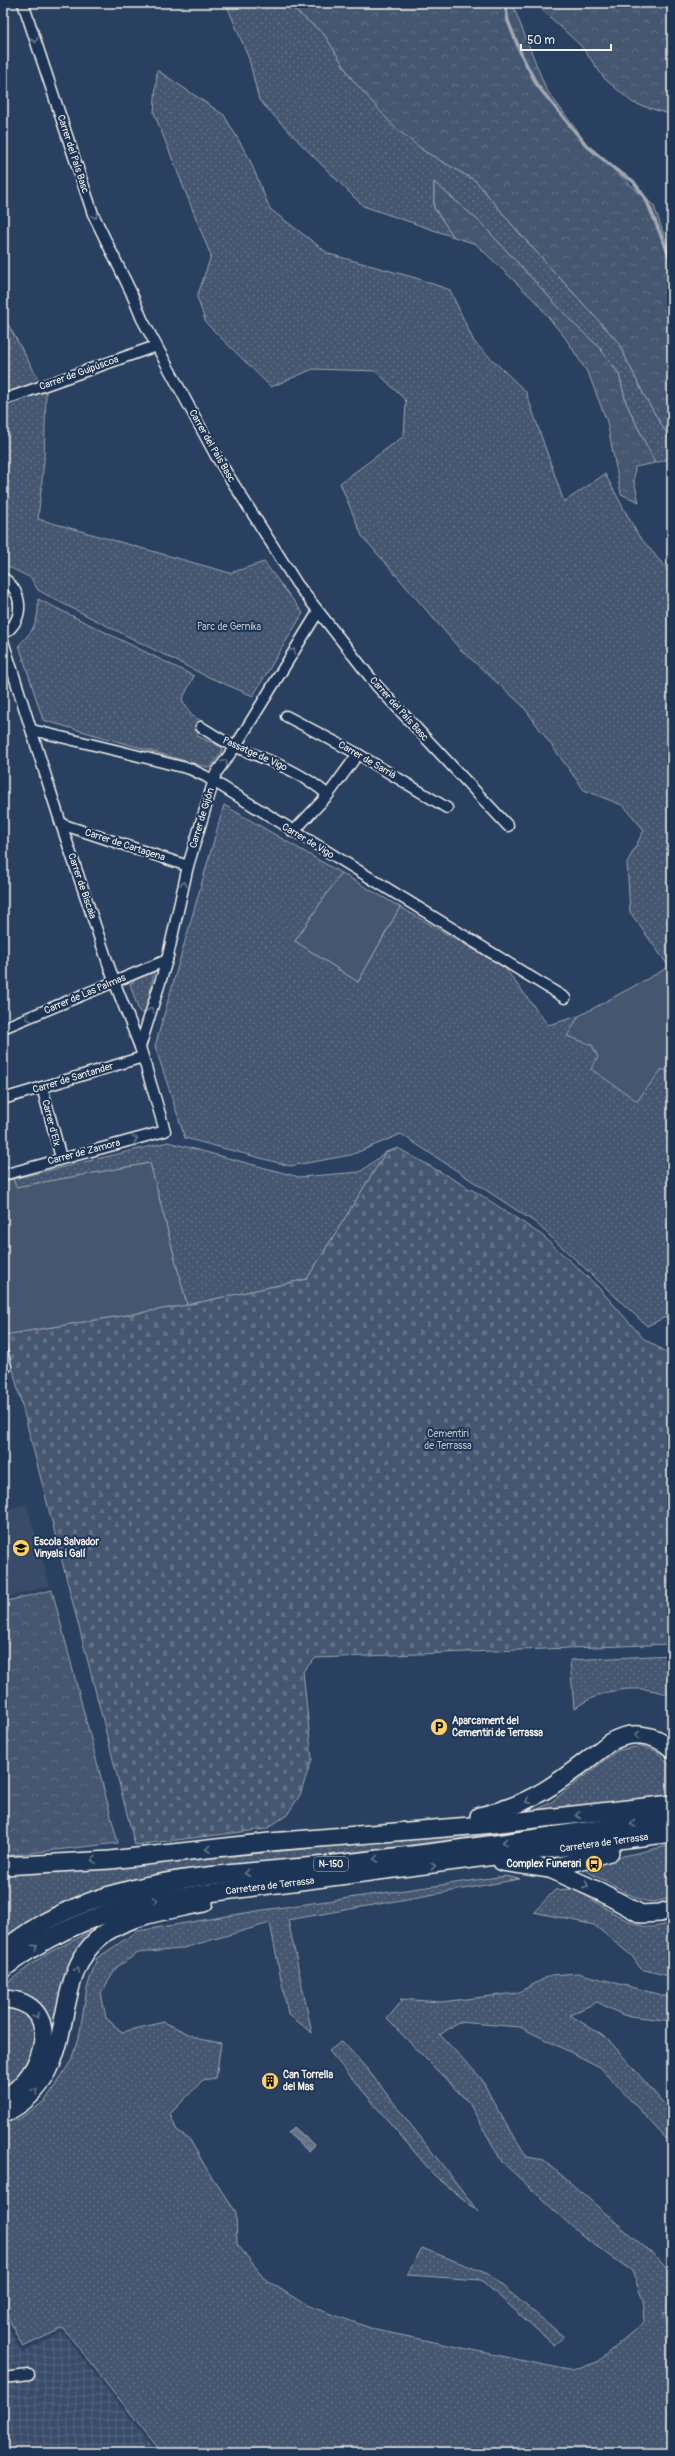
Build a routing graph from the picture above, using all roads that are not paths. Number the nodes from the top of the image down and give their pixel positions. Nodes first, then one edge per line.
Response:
1 (23, 3) edge
2 (156, 346) junction
3 (3, 400) edge
4 (3, 578) edge
5 (318, 612) junction
6 (3, 634) edge
7 (3, 640) edge
8 (286, 716) dead end
9 (201, 727) dead end
10 (32, 730) junction
11 (235, 747) junction
12 (358, 754) junction
13 (213, 781) junction
14 (328, 795) junction
15 (447, 808) dead end
16 (62, 824) junction
17 (508, 826) dead end
18 (293, 832) junction
19 (188, 866) junction
20 (167, 960) junction
21 (114, 981) junction
22 (565, 998) dead end
23 (3, 1028) edge
24 (141, 1052) junction
25 (42, 1087) junction
26 (3, 1098) edge
27 (164, 1131) joint
28 (61, 1158) junction
29 (3, 1175) edge
30 (3, 1355) edge
31 (4, 1368) edge
32 (672, 1749) edge
33 (672, 1804) edge
34 (672, 1818) edge
35 (412, 1830) junction
36 (672, 1833) edge
37 (672, 1837) edge
38 (490, 1859) junction
39 (3, 1866) edge
40 (550, 1869) junction
41 (269, 1886) junction
42 (672, 1909) edge
43 (3, 1951) edge
44 (3, 1969) edge
45 (3, 1999) edge
46 (3, 2098) edge
47 (3, 2114) edge
48 (29, 2375) dead end
49 (3, 2378) edge

1 -> 2 street, Carrer del País Basc
2 - 3 street, Carrer de Guipúscoa
2 - 5 street, Carrer del País Basc
4 - 6 street
11 -> 5 street, Carrer de Gijón
5 - 17 street, Carrer del País Basc
7 - 10 street, Carrer de Biscaia
8 - 12 street, Carrer de Sarrià
9 - 11 street, Passatge de Vigo
10 - 13 street, Carrer de Vigo
10 - 16 street, Carrer de Biscaia
13 -> 11 street, Carrer de Gijón
11 - 14 street, Passatge de Vigo
12 - 14 street
12 - 15 street, Carrer de Sarrià
13 - 18 street, Carrer de Vigo
13 - 19 street, Carrer de Gijón
14 - 18 street
16 - 19 street, Carrer de Cartagena
16 - 21 street, Carrer de Biscaia
18 - 22 street, Carrer de Vigo
20 -> 19 street, Carrer de Gijón
20 - 21 street, Carrer de Las Palmas
24 -> 20 street, Carrer de Gijón
21 -> 23 street, Carrer de Las Palmas
21 - 24 street, Carrer de Biscaia
24 - 25 street, Carrer de Santander
24 - 27 street, Carrer de Biscaia
25 - 26 street, Carrer de Santander
25 - 28 street, Carrer d'Elx
28 -> 27 street, Carrer de Zamora
28 - 29 street, Carrer de Zamora
30 - 31 street
32 -> 35 main road
33 -> 35 main road
34 -> 43 main road, Carretera de Terrassa / N-150
35 -> 39 main road
36 - 38 main road, Carretera de Terrassa / N-150
37 - 40 main road
38 - 40 main road
41 -> 38 main road, Carretera de Terrassa / N-150
40 -> 42 main road
44 -> 41 main road, Carretera de Terrassa / N-150
47 -> 41 main road
45 -> 46 main road
48 - 49 street

